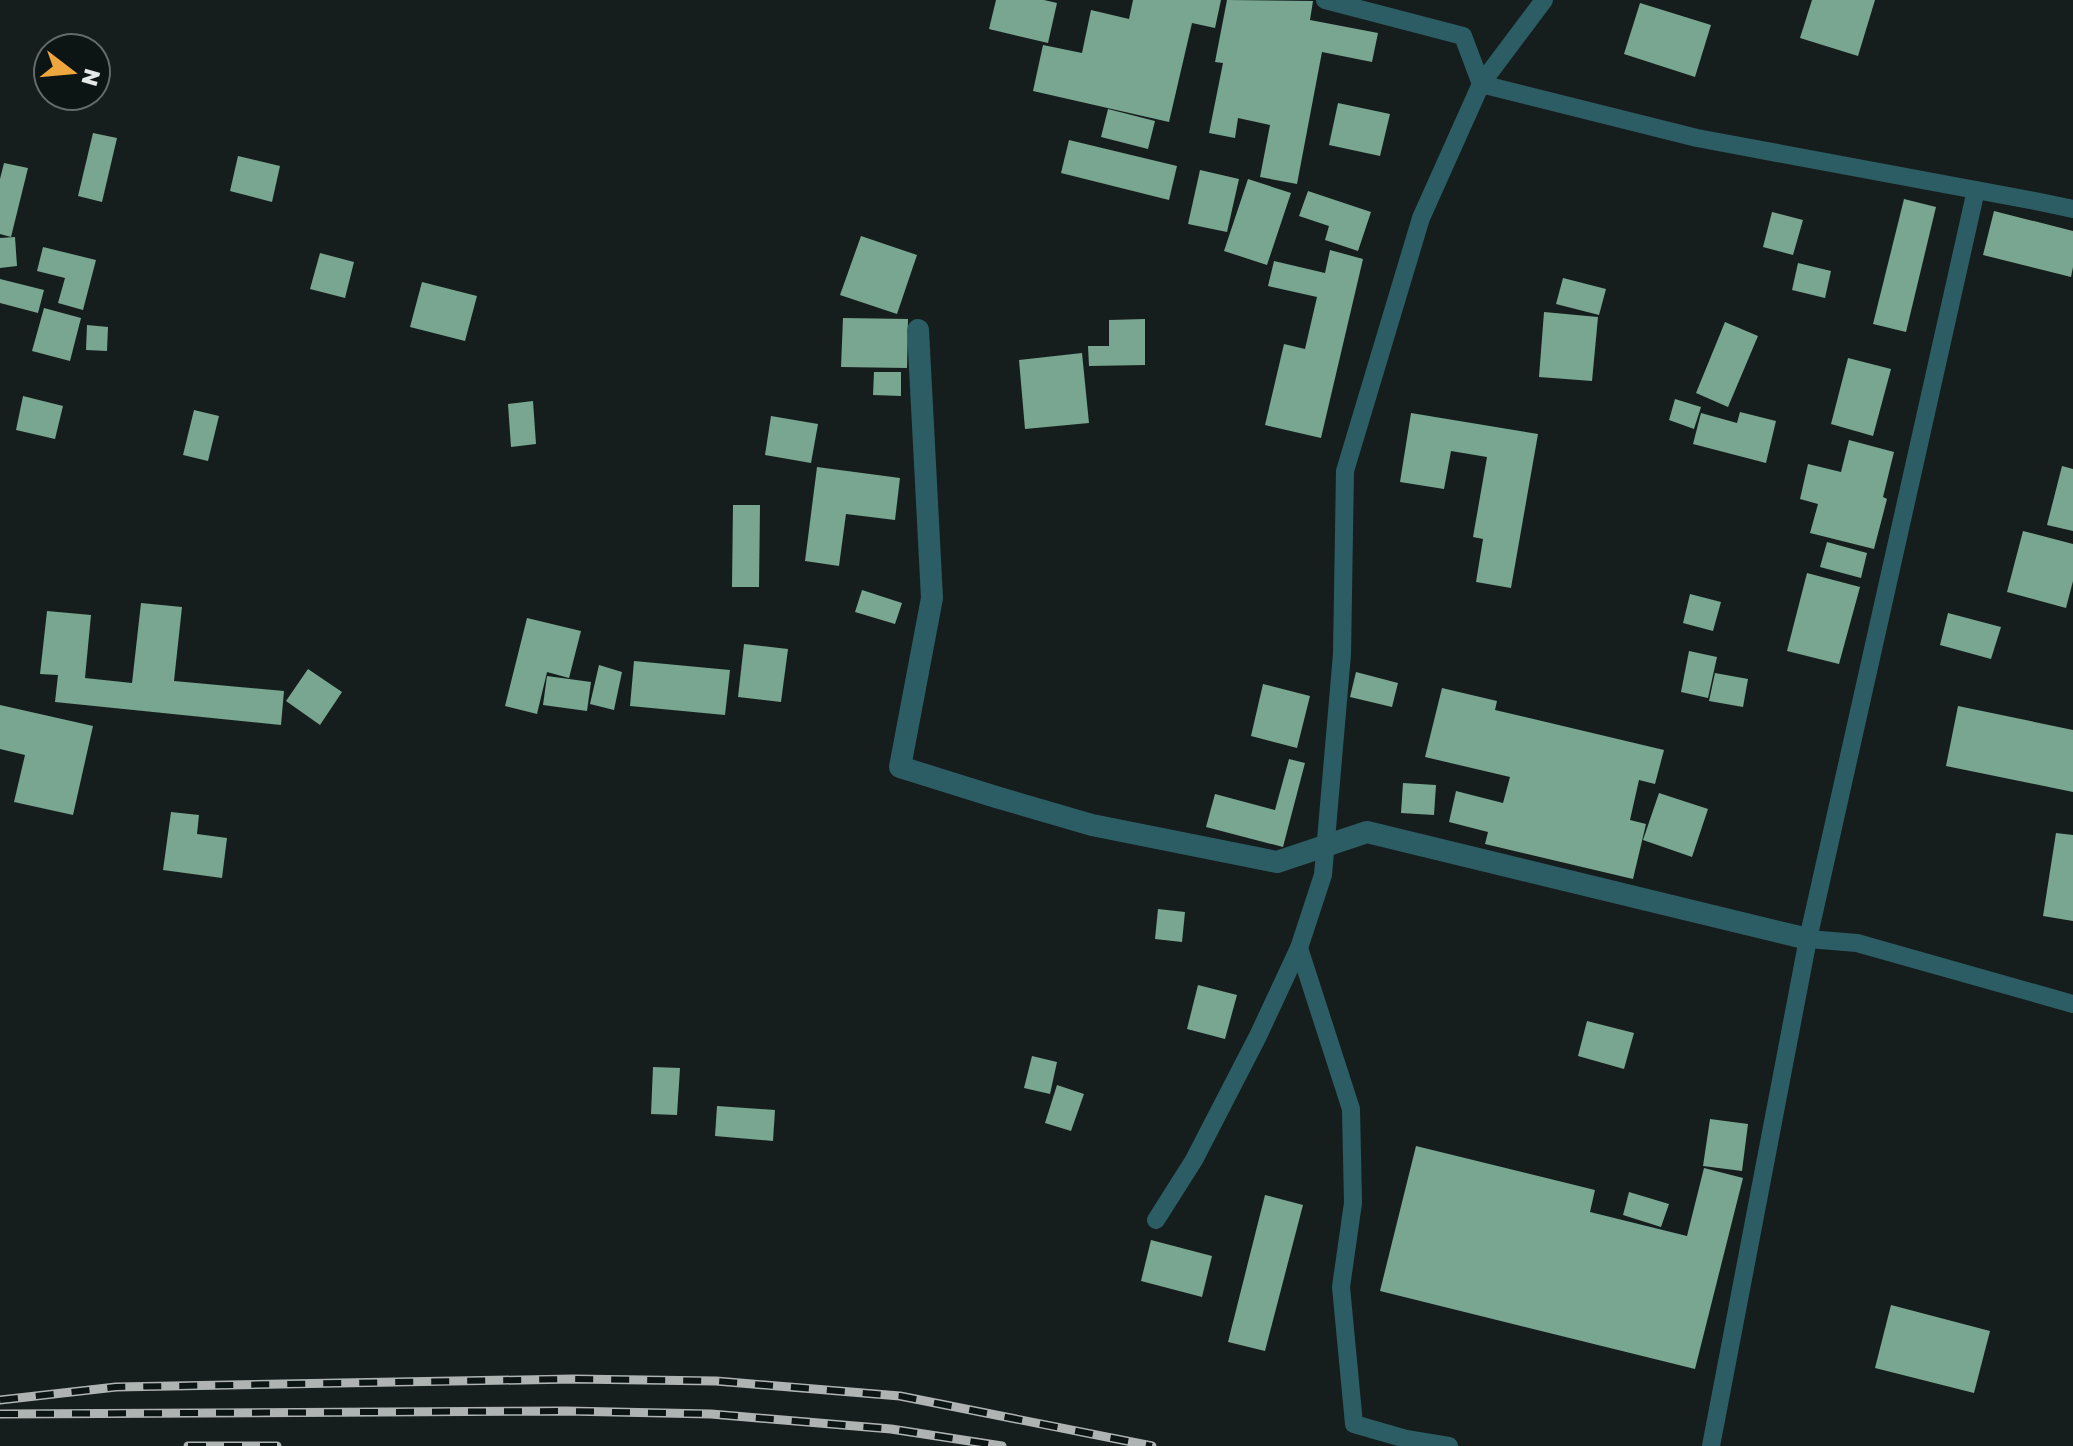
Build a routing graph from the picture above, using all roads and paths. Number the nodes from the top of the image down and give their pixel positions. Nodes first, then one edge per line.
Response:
1 (1325, 0) edge
2 (1544, 0) edge
3 (1481, 84) junction
4 (1976, 190) junction
5 (2073, 209) edge
6 (918, 330) dead end
7 (1326, 846) junction
8 (1808, 939) junction
9 (1299, 948) junction
10 (2073, 1004) edge
11 (1156, 1220) dead end
12 (1449, 1446) edge
13 (1711, 1446) edge

1 - 3 lane
2 - 3 lane
3 - 4 lane
3 - 7 lane
4 - 5 lane
4 - 8 lane
6 - 7 street
7 - 8 street
7 - 9 lane
8 - 10 lane
8 - 13 lane
9 - 11 lane
9 - 12 lane

